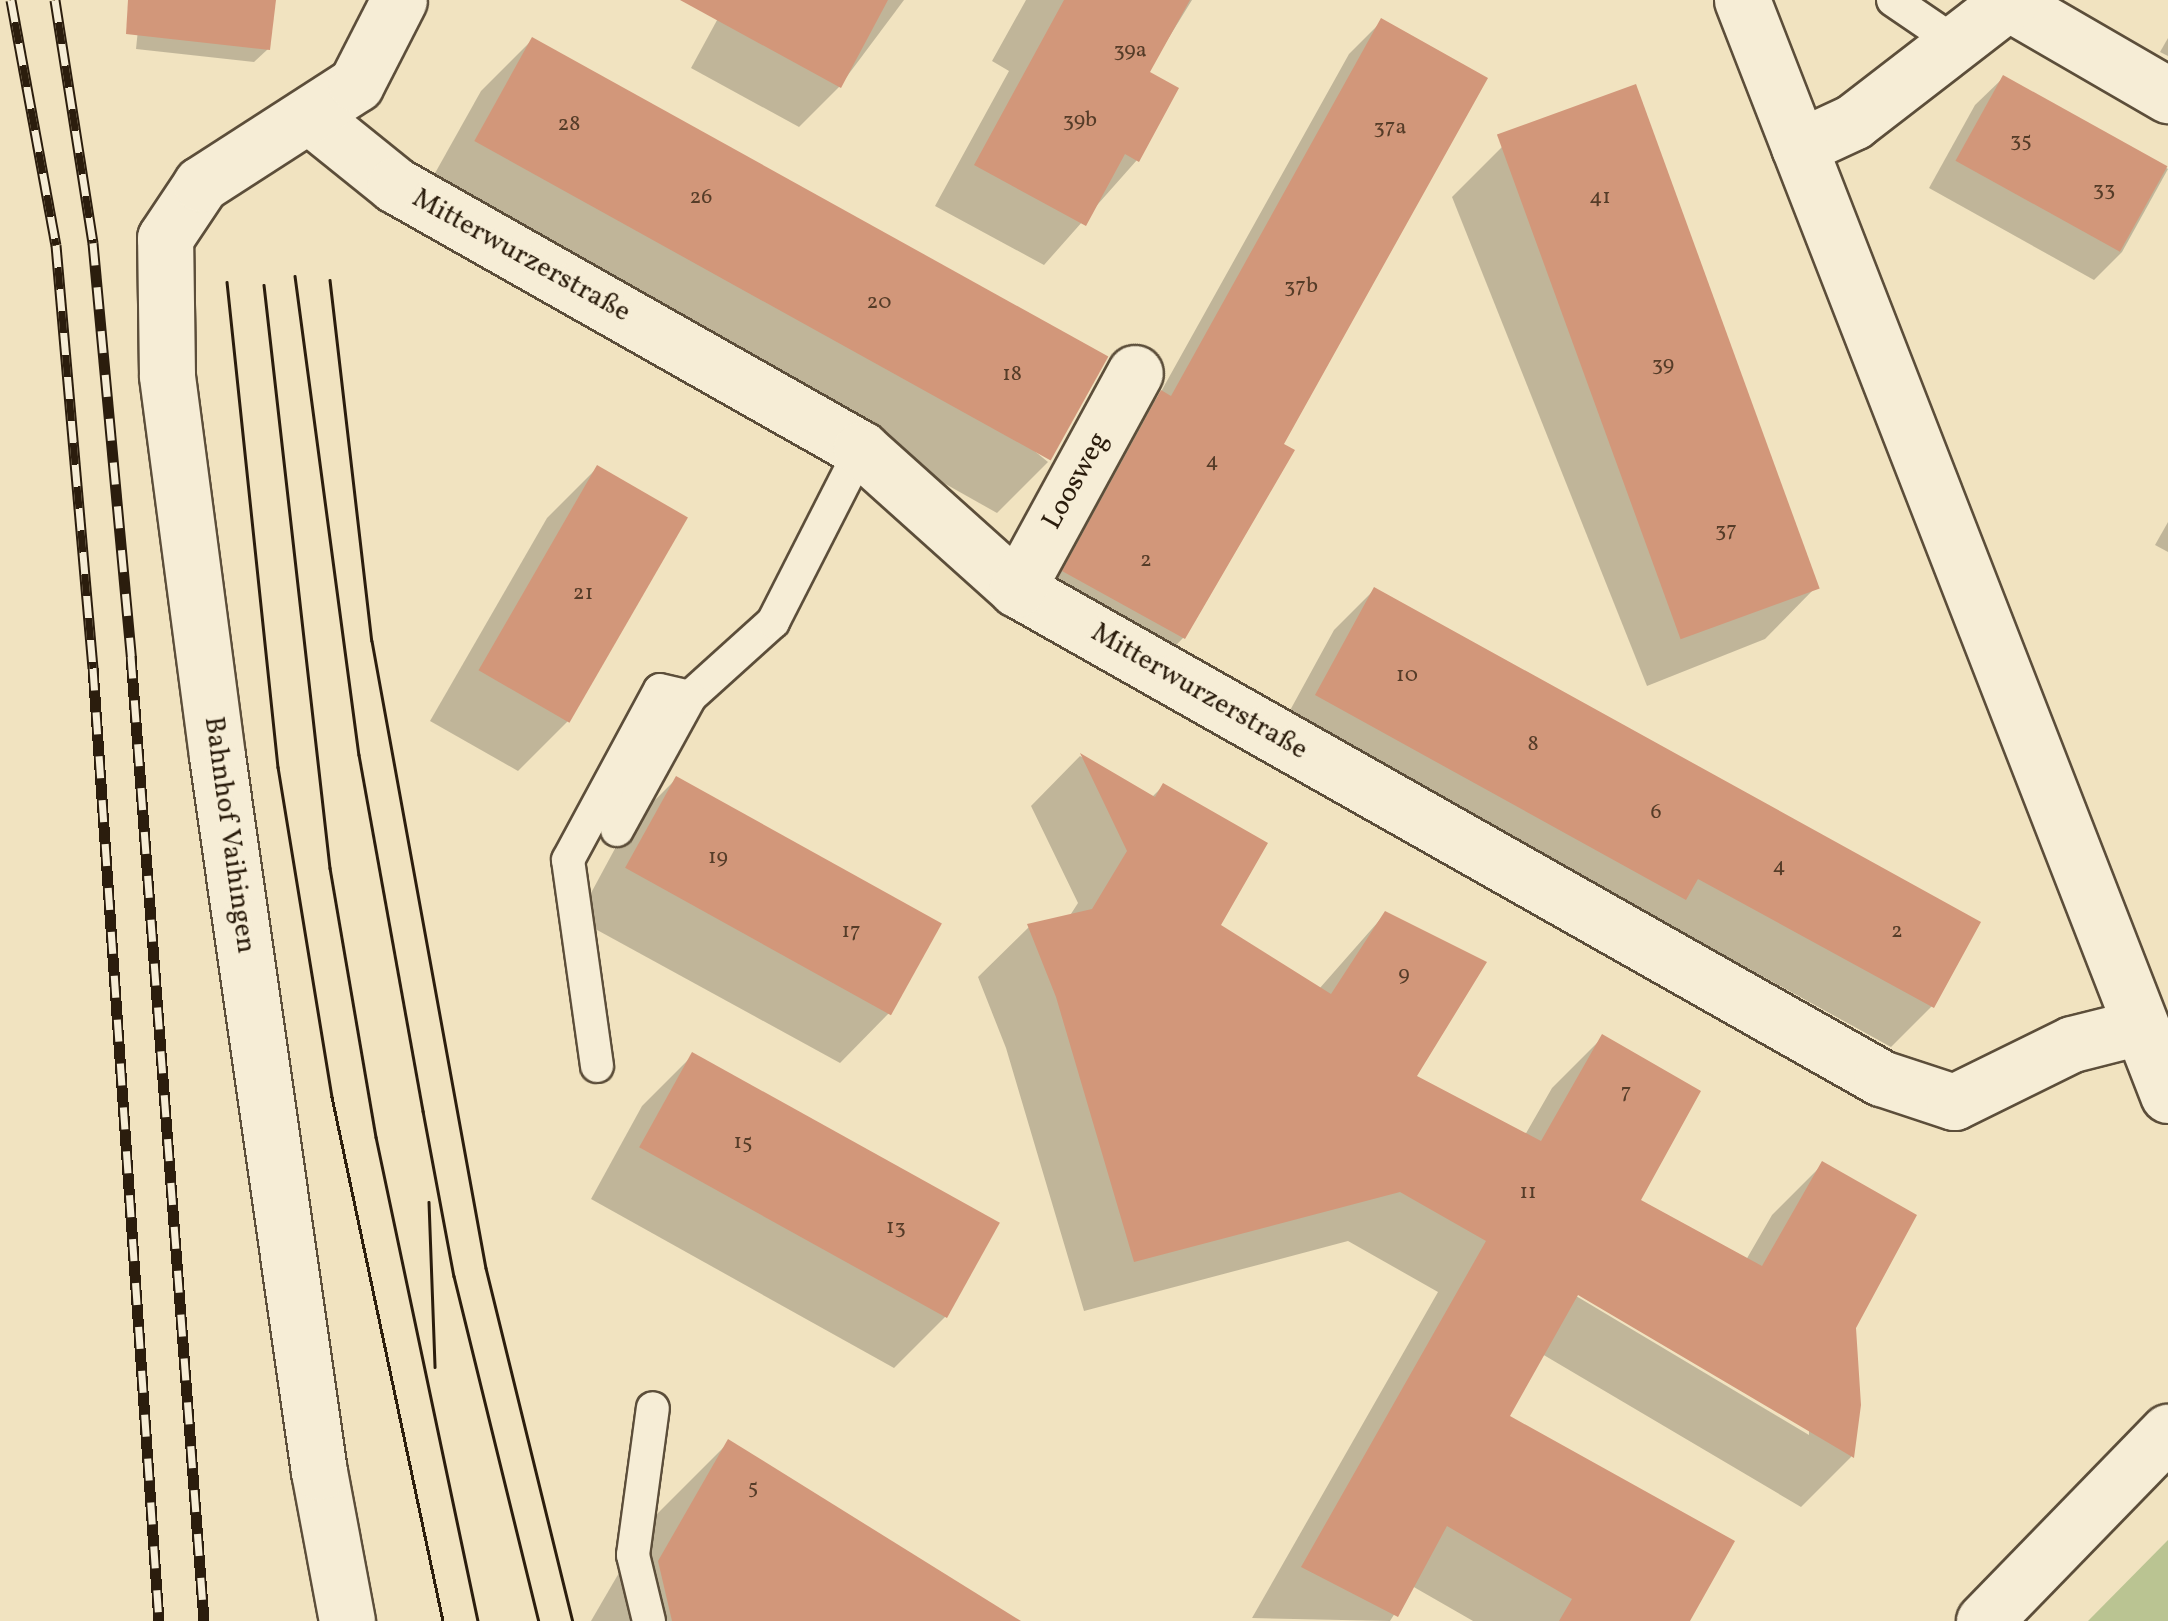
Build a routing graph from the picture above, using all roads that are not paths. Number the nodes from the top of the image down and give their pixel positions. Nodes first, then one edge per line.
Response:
1 (398, 0) edge
2 (1742, 0) edge
3 (1894, 0) edge
4 (2010, 1) edge
5 (1956, 42) junction
6 (2168, 95) edge
7 (312, 118) junction
8 (1798, 148) junction
9 (1135, 374) dead end
10 (861, 450) junction
11 (1016, 589) junction
12 (690, 697) junction
13 (617, 830) dead end
14 (2139, 1027) junction
15 (596, 1066) dead end
16 (2168, 1095) edge
17 (652, 1408) dead end
18 (2168, 1432) edge
19 (347, 1621) edge
20 (649, 1621) edge
21 (1984, 1621) edge

1 - 7 street, Bahnhof Vaihingen
2 - 8 street
3 - 5 lane
4 - 5 street
4 - 6 street
5 - 8 street
7 - 10 street, Mitterwurzerstraße
7 - 19 street, Bahnhof Vaihingen
8 - 14 street
9 - 11 street, Loosweg
10 - 11 street, Mitterwurzerstraße
10 - 12 lane
11 - 14 street, Mitterwurzerstraße
12 - 13 lane
12 - 15 lane
14 - 16 street
17 - 20 lane
18 - 21 street

